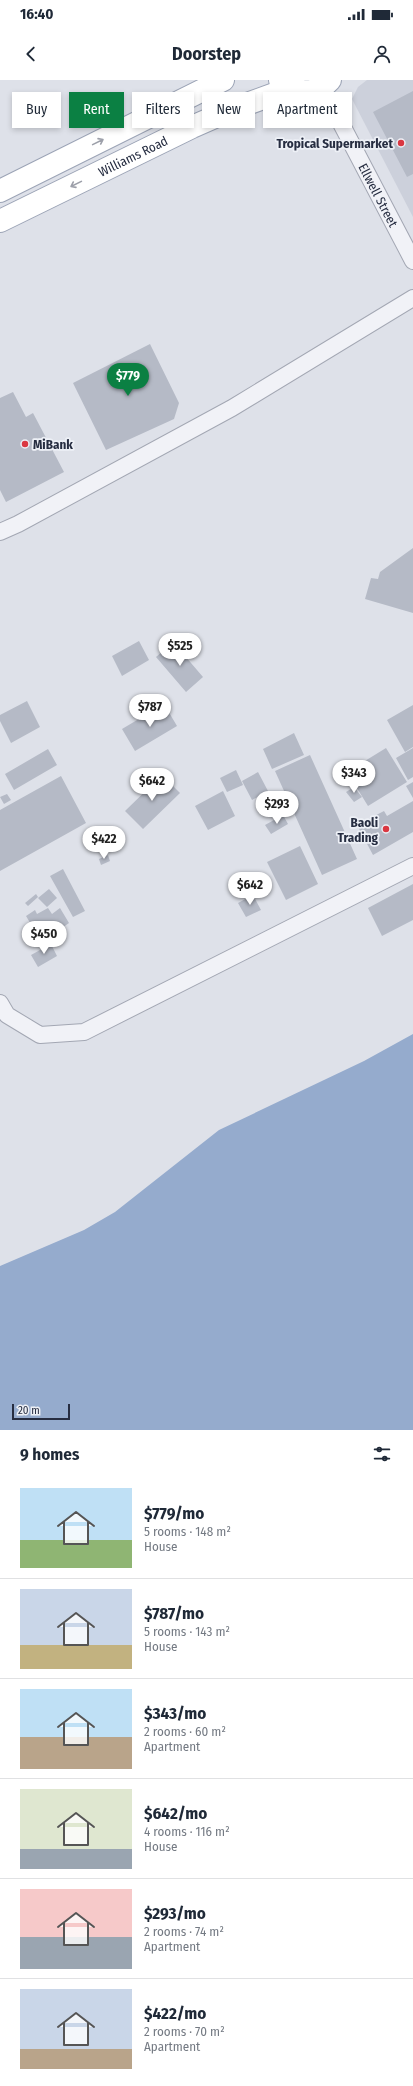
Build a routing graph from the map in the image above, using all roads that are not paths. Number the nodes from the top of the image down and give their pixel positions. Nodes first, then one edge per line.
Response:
1 (223, 80) edge
2 (326, 83) edge
3 (286, 84) edge
4 (0, 191) edge
5 (0, 221) edge
6 (413, 261) edge
7 (413, 298) edge
8 (0, 532) edge
9 (413, 866) edge
10 (4, 1009) edge

4 -> 1 main road
2 - 3 main road, Williams Road
2 - 6 street, Ellwell Street
3 -> 5 main road, Williams Road
7 - 8 street
9 - 10 street

